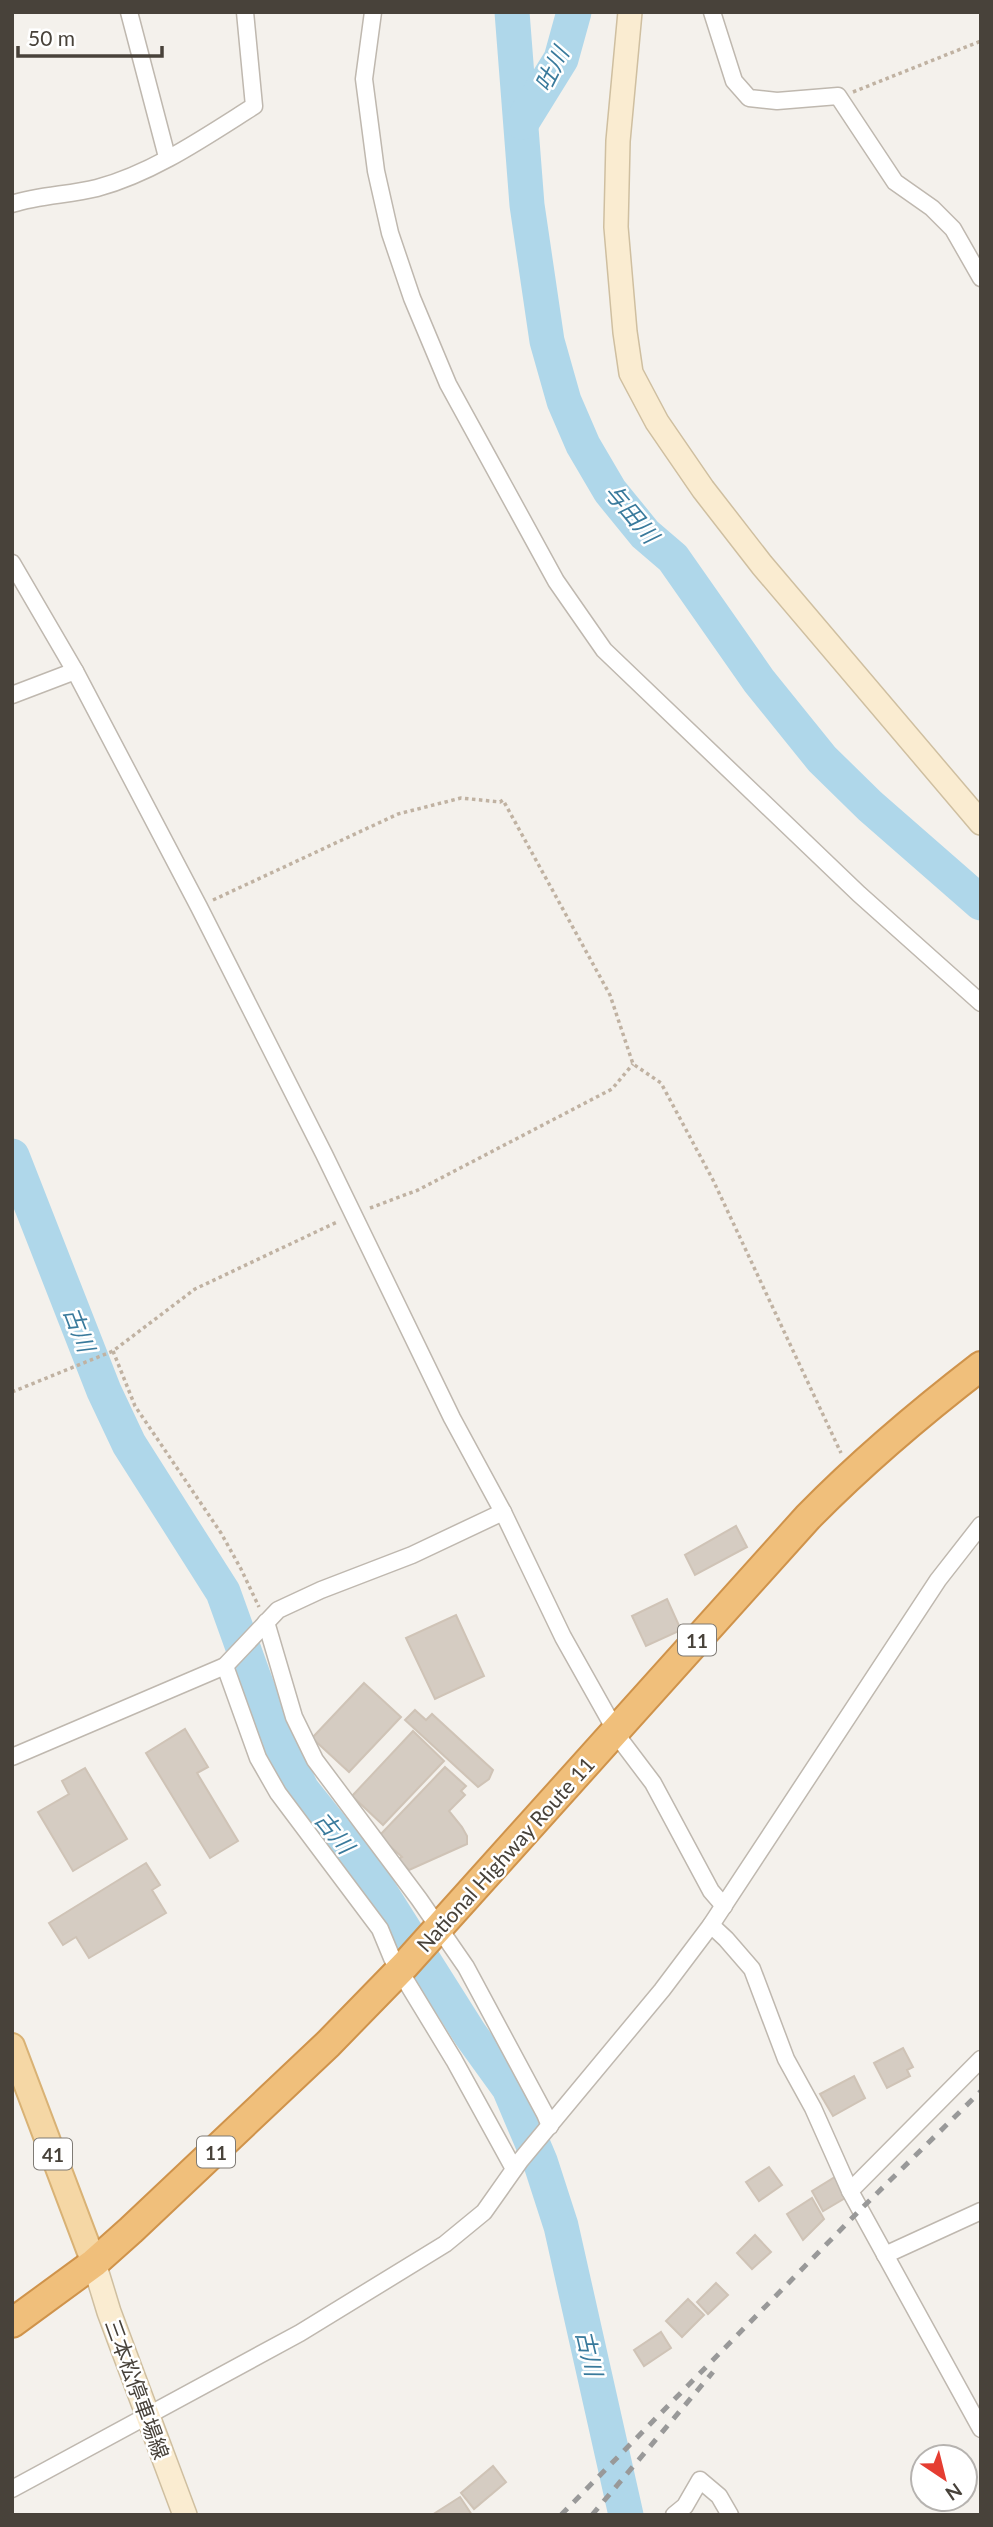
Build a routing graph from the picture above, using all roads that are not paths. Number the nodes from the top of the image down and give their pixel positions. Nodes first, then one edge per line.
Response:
1 (129, 12) edge
2 (245, 12) edge
3 (373, 12) edge
4 (630, 12) edge
5 (712, 12) edge
6 (167, 157) junction
7 (12, 204) edge
8 (981, 278) edge
9 (12, 563) edge
10 (75, 671) junction
11 (12, 695) edge
12 (981, 822) edge
13 (981, 1003) edge
14 (981, 1366) edge
15 (503, 1512) junction
16 (981, 1525) edge
17 (262, 1626) junction
18 (228, 1663) junction
19 (616, 1730) junction
20 (12, 1757) edge
21 (724, 1906) junction
22 (711, 1925) junction
23 (436, 1931) junction
24 (403, 1968) junction
25 (12, 2046) edge
26 (981, 2059) edge
27 (547, 2129) junction
28 (517, 2165) junction
29 (850, 2191) junction
30 (981, 2211) edge
31 (886, 2255) junction
32 (94, 2263) junction
33 (12, 2323) edge
34 (148, 2414) junction
35 (981, 2429) edge
36 (12, 2488) edge
37 (185, 2515) edge
38 (674, 2515) edge
39 (730, 2515) edge

1 - 6 street
2 - 6 street
3 - 13 street
4 - 12 street
5 - 8 street
6 - 7 street
9 - 10 street
10 - 11 street
10 - 15 street
14 - 19 highway, National Highway Route 11 / 11
15 - 17 street
15 - 19 street
16 - 21 street
17 - 18 street
17 - 23 street
18 - 20 street
18 - 24 street
19 - 21 street
19 - 23 highway, National Highway Route 11 / 11
21 - 22 street
22 - 27 street
22 - 29 street
23 - 24 highway, National Highway Route 11 / 11
23 - 27 street
24 - 28 street
24 - 32 highway, National Highway Route 11 / 11
25 - 32 main road, 41
26 - 29 street
27 - 28 street
28 - 34 street
29 - 31 street
30 - 31 street
31 - 35 street
32 - 33 highway, National Highway Route 11 / 11
32 - 34 street, 三本松停車場線
34 - 36 street
34 - 37 street, 三本松停車場線
38 - 39 street

